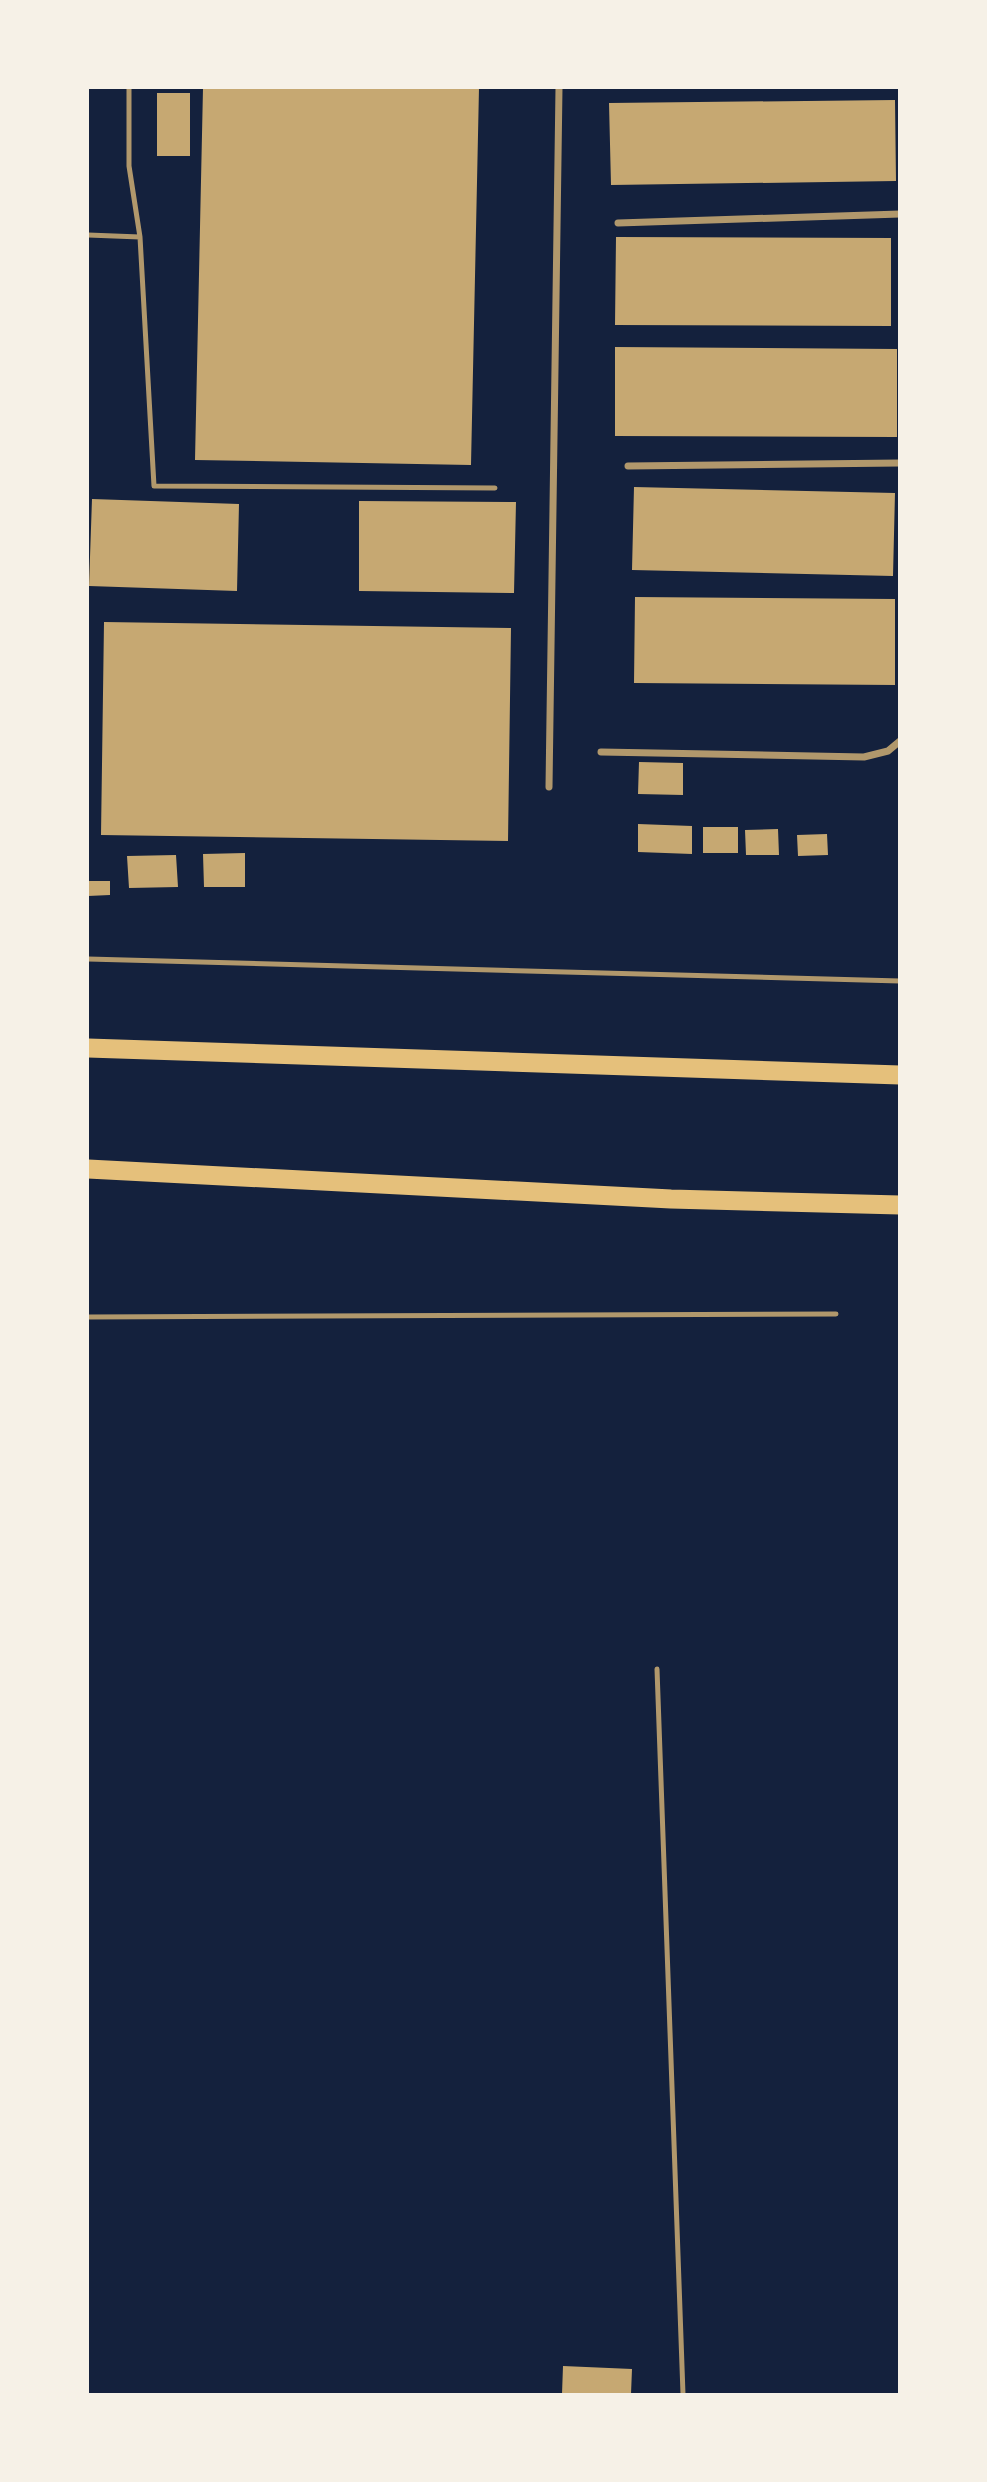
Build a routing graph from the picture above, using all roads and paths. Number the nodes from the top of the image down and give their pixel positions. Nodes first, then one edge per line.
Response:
1 (129, 88) edge
2 (559, 88) edge
3 (900, 214) edge
4 (618, 223) dead end
5 (88, 235) edge
6 (140, 237) junction
7 (900, 463) edge
8 (628, 466) dead end
9 (495, 488) dead end
10 (900, 741) edge
11 (601, 752) dead end
12 (549, 788) dead end
13 (88, 959) edge
14 (900, 981) edge
15 (88, 1048) edge
16 (900, 1076) edge
17 (88, 1169) edge
18 (900, 1205) edge
19 (836, 1314) dead end
20 (88, 1317) edge
21 (657, 1669) dead end
22 (683, 2395) edge

1 - 6 lane
2 - 12 street
3 - 4 street
5 - 6 lane
6 - 9 lane
7 - 8 street
10 - 11 street
13 - 14 lane
15 - 16 highway
17 - 18 highway
19 - 20 lane
21 - 22 lane

